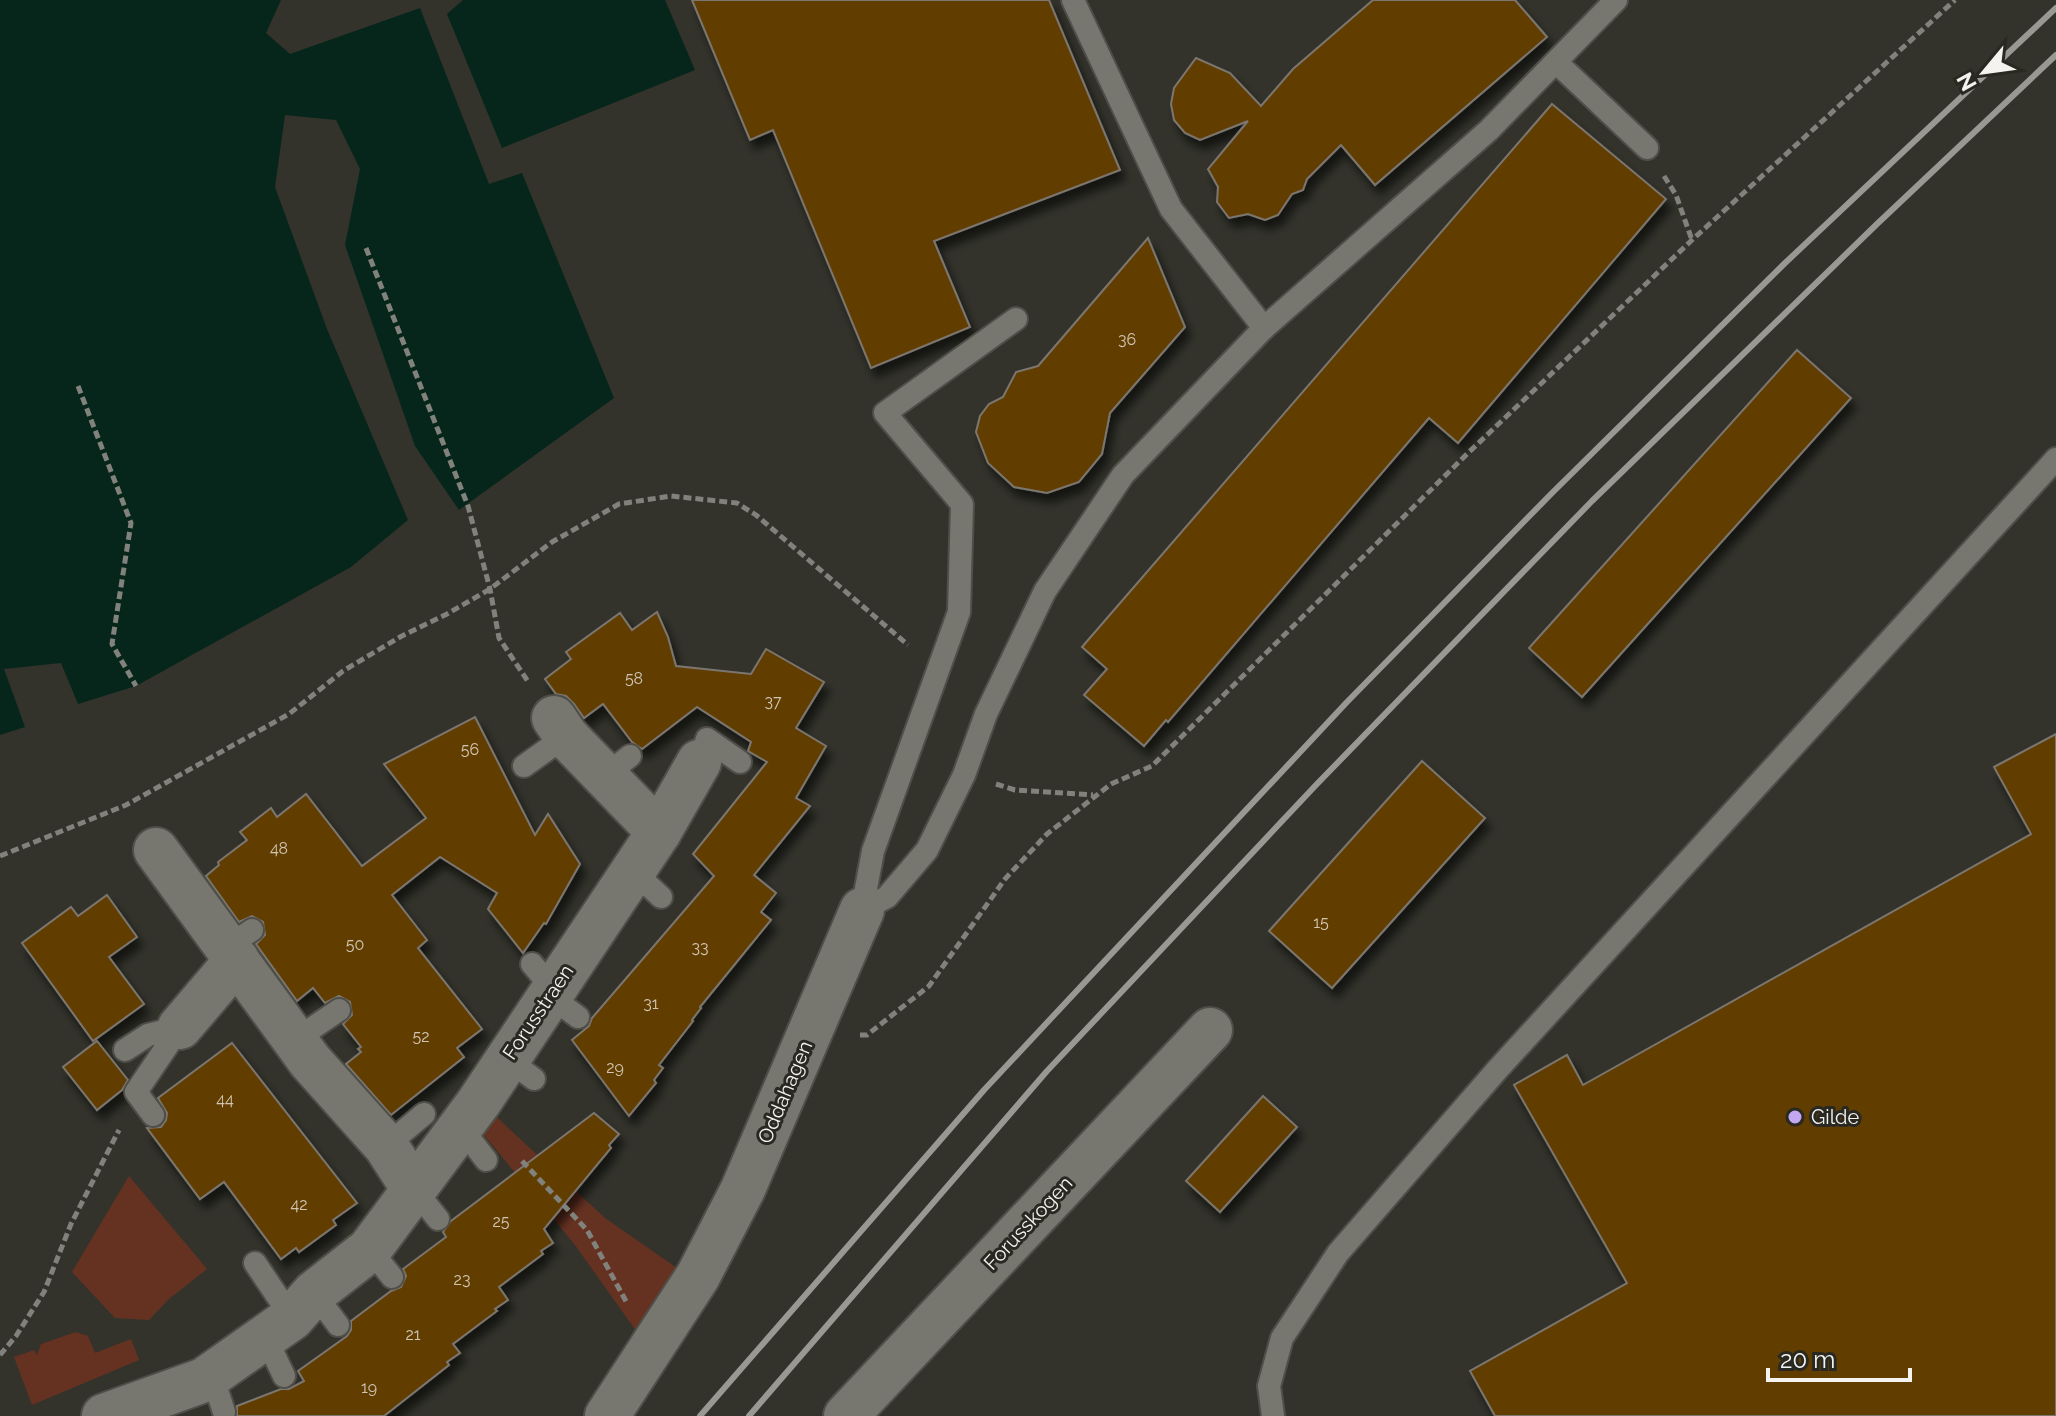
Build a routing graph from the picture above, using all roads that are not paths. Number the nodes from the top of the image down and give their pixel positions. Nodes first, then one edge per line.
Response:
1 (1073, 0) edge
2 (1616, 0) edge
3 (1557, 63) junction
4 (1647, 148) road end
5 (1016, 319) dead end
6 (1264, 328) junction
7 (2056, 459) edge
8 (560, 727) joint
9 (720, 762) dead end
10 (524, 766) dead end
11 (156, 850) dead end
12 (654, 860) junction
13 (862, 910) junction
14 (239, 946) junction
15 (339, 1010) dead end
16 (180, 1027) junction
17 (1210, 1030) dead end
18 (295, 1040) junction
19 (125, 1050) dead end
20 (153, 1115) dead end
21 (452, 1116) junction
22 (386, 1146) junction
23 (486, 1160) dead end
24 (425, 1204) junction
25 (255, 1263) dead end
26 (302, 1318) junction
27 (284, 1376) dead end
28 (153, 1408) edge
29 (104, 1416) edge
30 (607, 1416) edge
31 (846, 1416) edge
32 (1273, 1416) edge

1 - 6 lane
2 - 3 lane
3 - 4 lane
3 - 6 lane
5 - 13 lane
6 - 13 lane
7 - 32 lane
8 - 10 lane
8 - 12 street
9 - 12 street, Forusstraen
11 - 14 street
12 - 21 street, Forusstraen
13 - 30 street, Oddahagen
14 - 16 street
14 - 18 street
15 - 18 lane
16 - 19 lane
16 - 20 lane
17 - 31 street, Forusskogen
18 - 22 street
21 - 22 lane
21 - 23 lane
21 - 24 street, Forusstraen
22 - 24 street
24 - 26 street, Forusstraen
25 - 26 lane
26 - 27 lane
26 - 28 street, Forusstraen
28 - 29 street, Forusstraen

